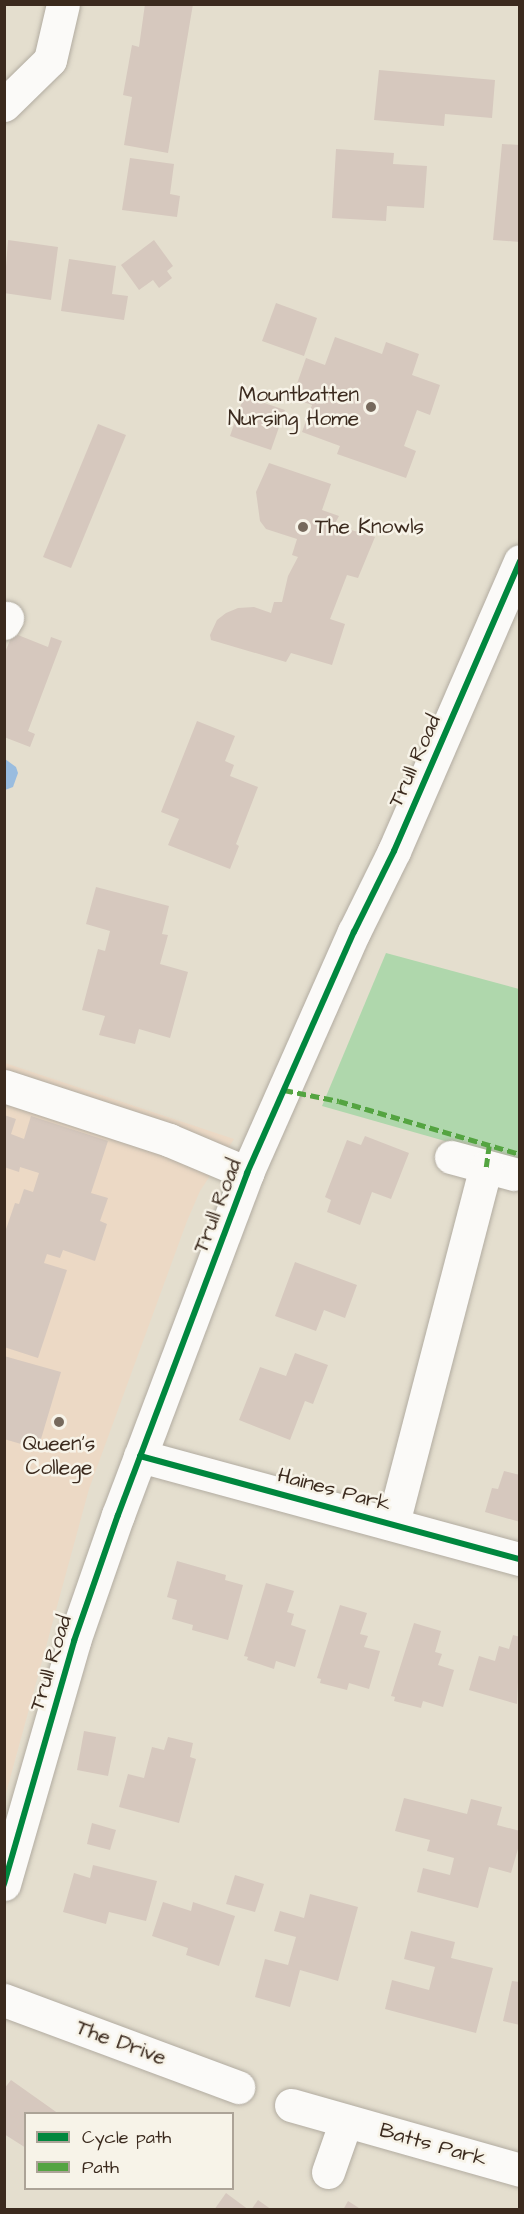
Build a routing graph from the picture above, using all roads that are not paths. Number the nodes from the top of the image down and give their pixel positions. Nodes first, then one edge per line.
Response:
1 (63, 4) edge
2 (4, 105) edge
3 (519, 561) edge
4 (4, 1086) edge
5 (451, 1157) dead end
6 (247, 1173) junction
7 (140, 1456) junction
8 (393, 1523) junction
9 (519, 1559) edge
10 (4, 1884) edge
11 (4, 2000) edge
12 (238, 2086) dead end
13 (291, 2105) dead end
14 (346, 2121) junction
15 (519, 2170) edge
16 (328, 2172) dead end

1 - 2 street
3 - 6 street, Trull Road
4 - 6 street
5 - 8 street, Haines Park
6 - 7 street, Trull Road
7 - 8 street, Haines Park
7 - 10 street, Trull Road
8 - 9 street, Haines Park
11 - 12 street, The Drive
13 - 14 street, Batts Park
14 - 15 street, Batts Park
14 - 16 street

